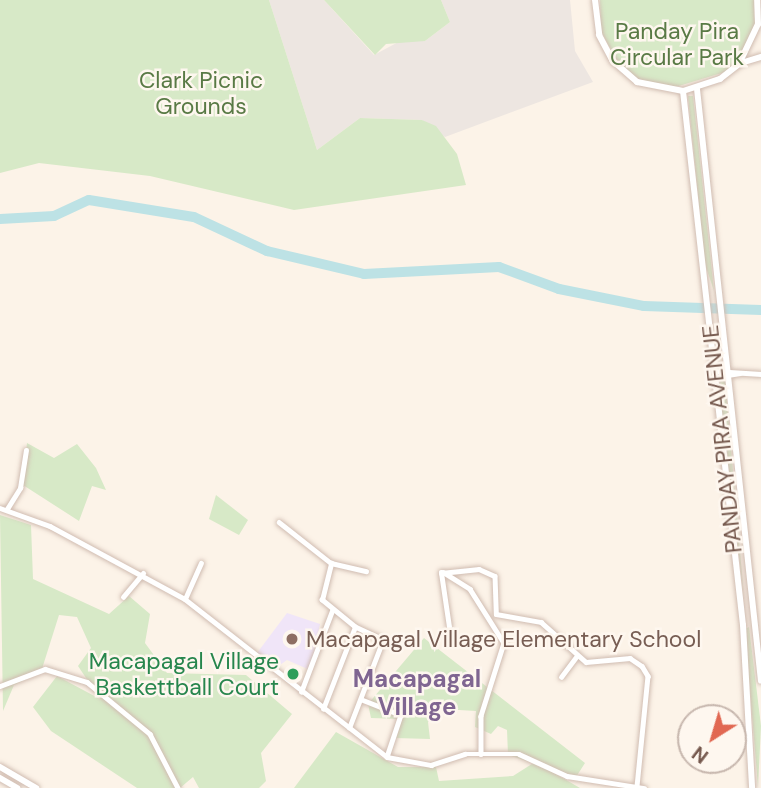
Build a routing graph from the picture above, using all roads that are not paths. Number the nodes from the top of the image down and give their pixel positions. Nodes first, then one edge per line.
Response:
1 (595, 0) edge
2 (757, 0) edge
3 (760, 10) edge
4 (761, 57) edge
5 (739, 64) junction
6 (697, 89) junction
7 (683, 91) junction
8 (727, 373) junction
9 (714, 374) junction
10 (761, 374) edge
11 (26, 450) dead end
12 (3, 509) edge
13 (279, 522) dead end
14 (201, 563) dead end
15 (331, 563) junction
16 (366, 571) dead end
17 (443, 572) junction
18 (143, 573) junction
19 (123, 597) dead end
20 (185, 599) junction
21 (332, 611) junction
22 (743, 625) junction
23 (756, 625) junction
24 (355, 627) junction
25 (449, 627) dead end
26 (576, 657) junction
27 (561, 677) dead end
28 (761, 681) edge
29 (0, 684) edge
30 (301, 692) junction
31 (363, 700) junction
32 (323, 709) junction
33 (349, 728) junction
34 (481, 754) junction
35 (387, 757) junction
36 (0, 767) edge
37 (0, 778) edge
38 (639, 787) edge
39 (17, 788) edge
40 (36, 788) edge
41 (178, 788) edge
42 (752, 788) edge

1 - 7 main road
2 - 3 main road
3 - 5 main road
4 - 5 main road
5 - 6 main road
6 - 7 main road
6 - 8 main road, PANDAY PIRA AVENUE
7 - 9 main road, PANDAY PIRA AVENUE
8 - 9 street
8 - 10 street
8 - 23 main road, PANDAY PIRA AVENUE
9 - 22 main road, PANDAY PIRA AVENUE
11 - 12 street
12 - 18 street
13 - 15 street
14 - 20 street
15 - 16 street
15 - 21 street
17 - 25 street
17 - 26 street
17 - 34 street
18 - 19 street
18 - 20 street
20 - 30 street
21 - 24 street
21 - 30 street
22 - 23 main road
22 - 42 main road, PANDAY PIRA AVENUE
23 - 28 main road, PANDAY PIRA AVENUE
24 - 31 street
24 - 32 street
26 - 27 street
26 - 38 street
29 - 41 street
30 - 32 street
31 - 33 street
31 - 35 street
32 - 33 street
33 - 35 street
34 - 35 street
34 - 38 street
36 - 40 main road
37 - 39 main road

